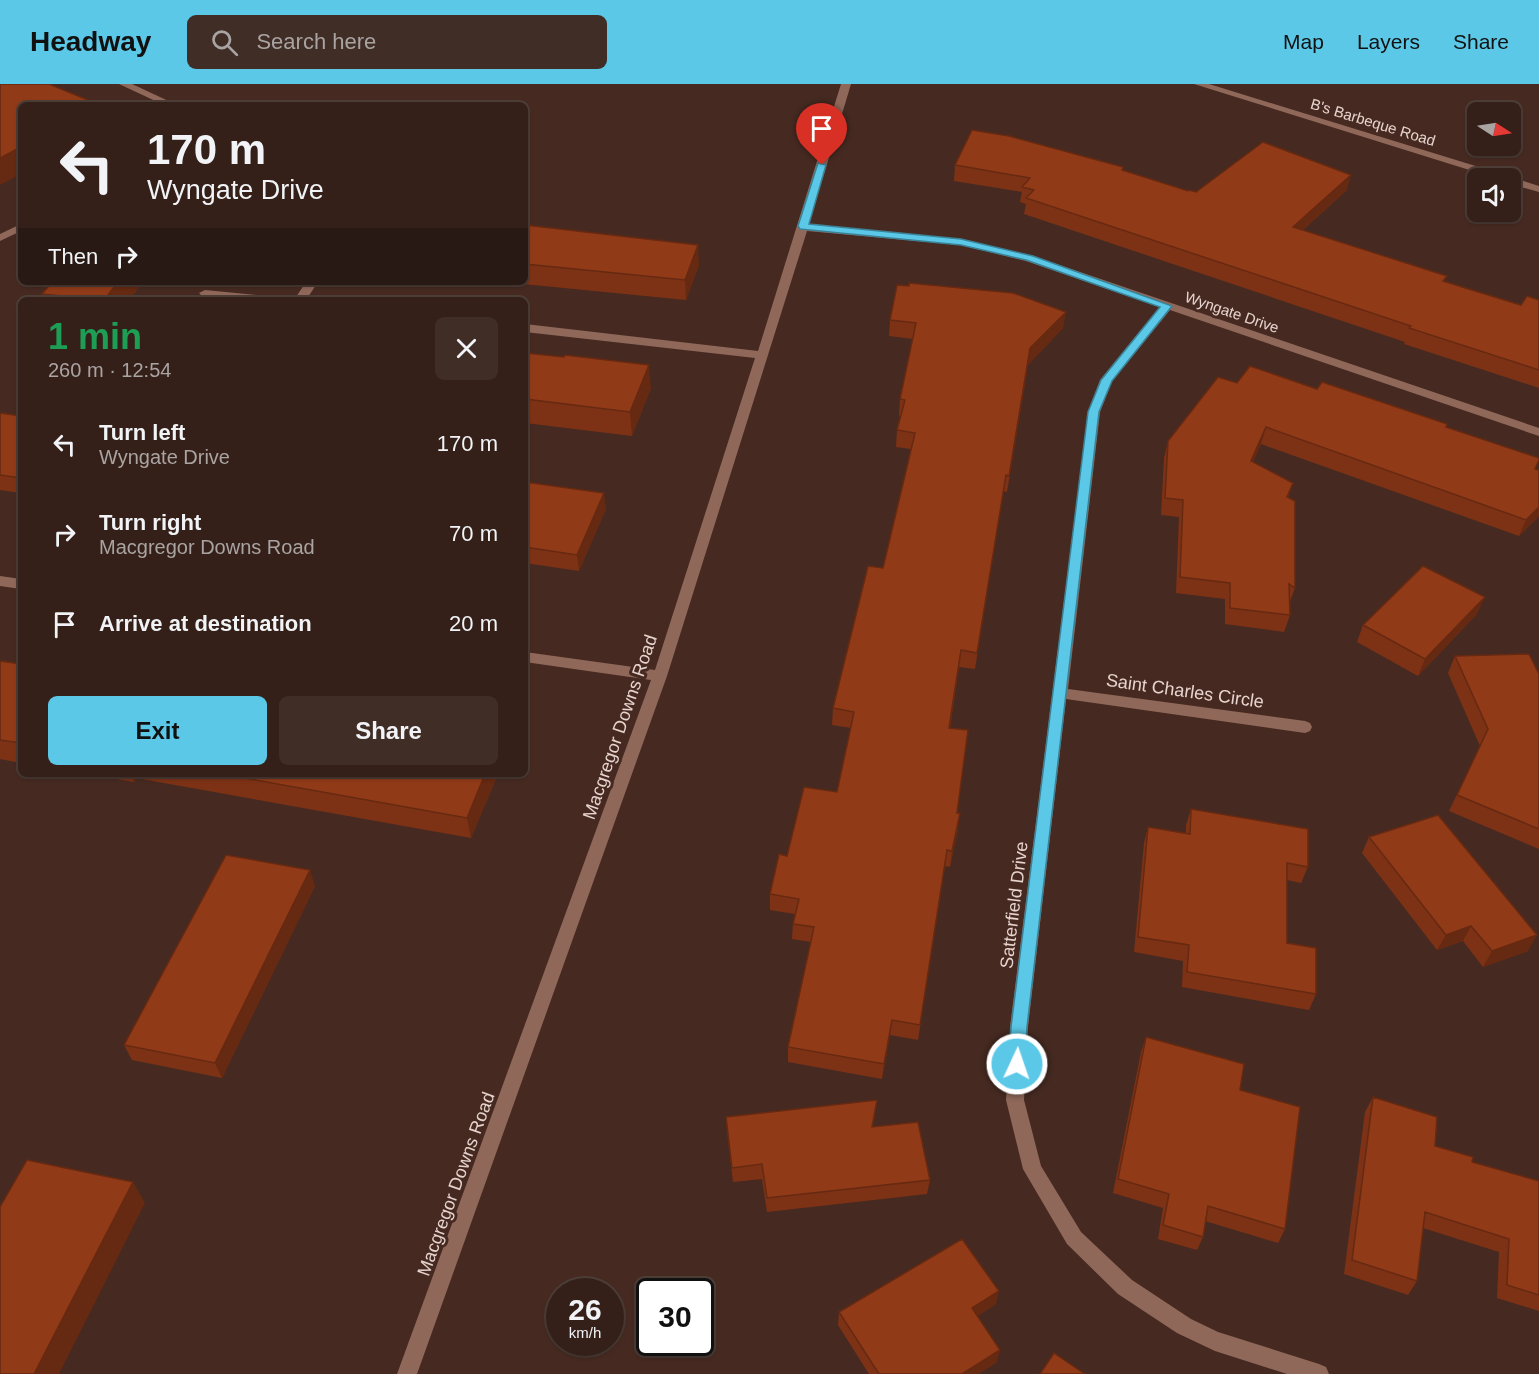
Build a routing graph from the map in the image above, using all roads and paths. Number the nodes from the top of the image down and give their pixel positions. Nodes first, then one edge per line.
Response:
1 (124, 84) edge
2 (846, 84) edge
3 (1199, 84) edge
4 (165, 102) edge
5 (1472, 168) edge
6 (1521, 183) edge
7 (1539, 189) edge
8 (803, 226) junction
9 (18, 229) edge
10 (0, 238) edge
11 (205, 293) dead end
12 (247, 297) edge
13 (1167, 306) junction
14 (528, 328) edge
15 (762, 355) junction
16 (1539, 432) edge
17 (0, 581) edge
18 (18, 584) edge
19 (528, 657) edge
20 (660, 676) junction
21 (1060, 693) junction
22 (1305, 727) dead end
23 (407, 1374) edge
24 (1319, 1374) edge

1 - 4 street
2 - 8 street, Macgregor Downs Road
3 - 5 street, B's Barbeque Road
6 - 7 street
8 - 13 street, Wyngate Drive
8 - 15 street, Macgregor Downs Road
9 - 10 street
11 - 12 street
13 - 16 street, Wyngate Drive
13 - 21 street, Satterfield Drive
14 - 15 street
15 - 20 street, Macgregor Downs Road
17 - 18 street
19 - 20 street
20 - 23 street, Macgregor Downs Road
21 - 22 street, Saint Charles Circle
21 - 24 street, Satterfield Drive

